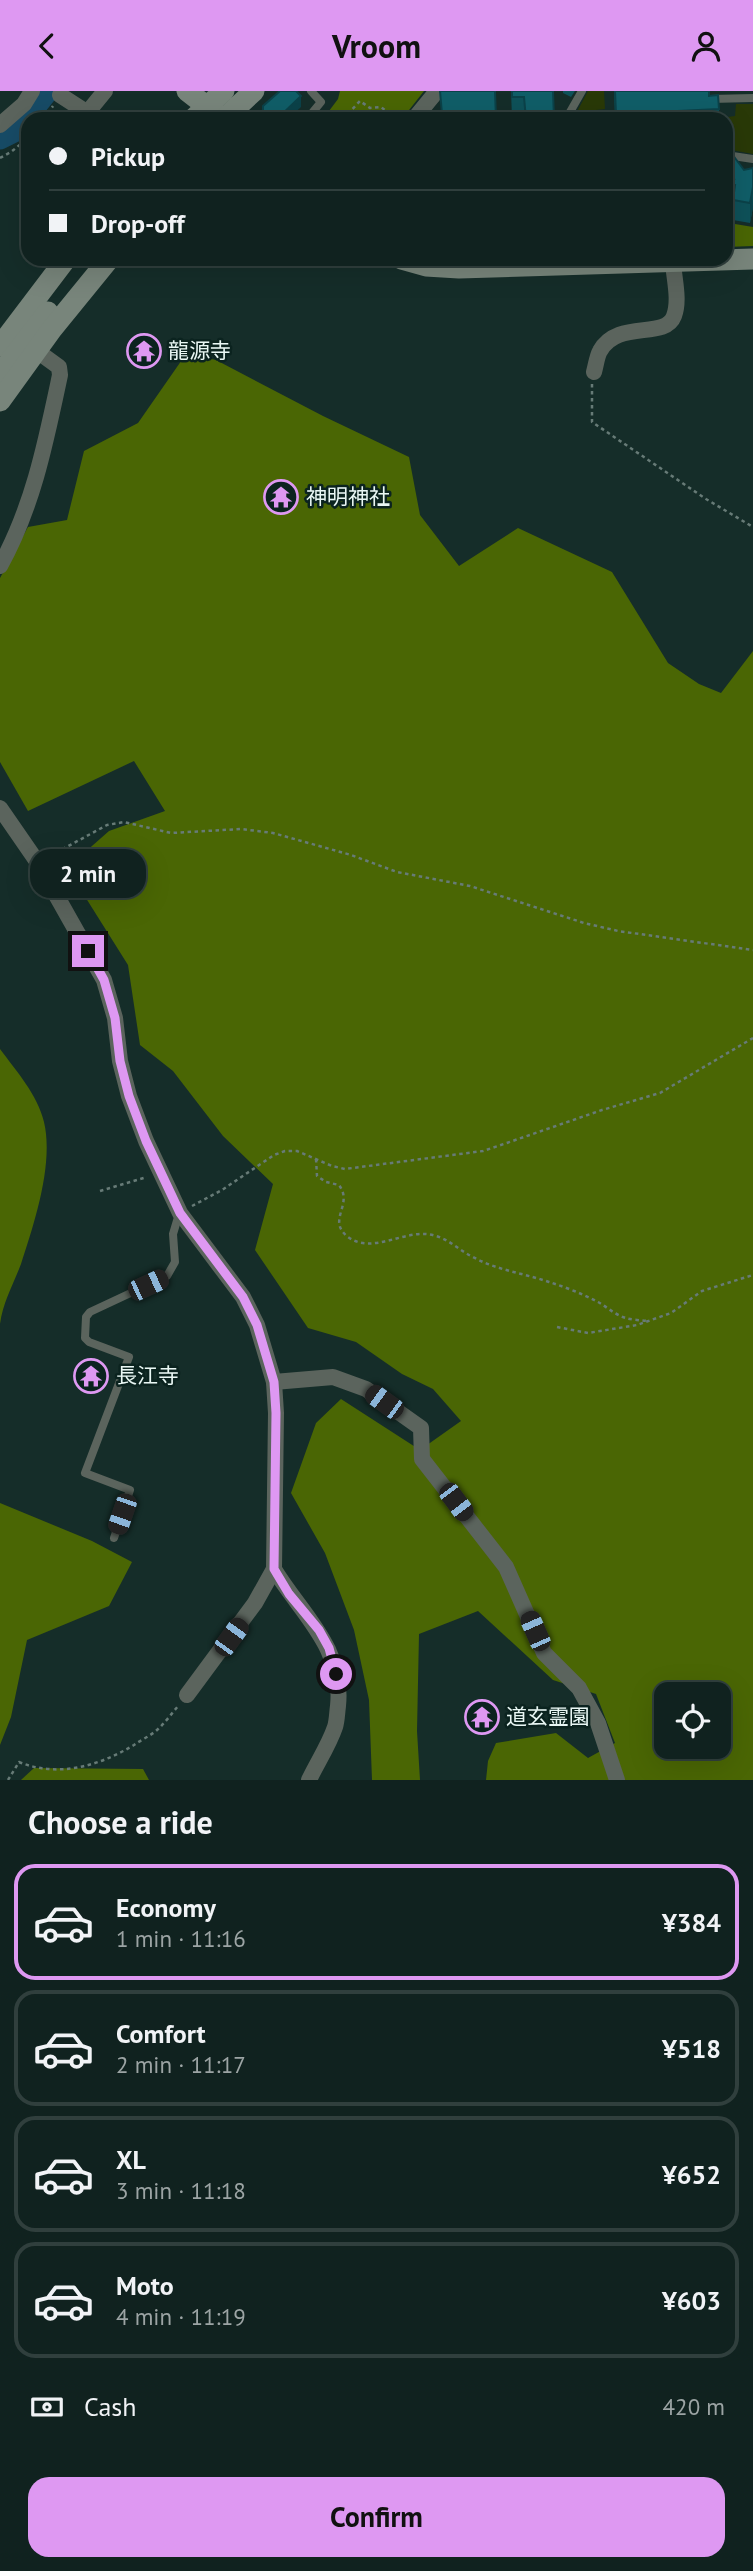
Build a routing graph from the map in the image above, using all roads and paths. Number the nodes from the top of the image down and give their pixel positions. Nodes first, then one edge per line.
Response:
1 (32, 91) edge
2 (106, 91) edge
3 (187, 91) edge
4 (224, 91) edge
5 (254, 91) edge
6 (311, 91) edge
7 (437, 91) edge
8 (582, 91) edge
9 (60, 95) dead end
10 (753, 98) edge
11 (710, 99) edge
12 (86, 112) edge
13 (94, 112) edge
14 (207, 112) edge
15 (213, 112) edge
16 (218, 112) edge
17 (313, 112) edge
18 (350, 112) edge
19 (386, 112) edge
20 (420, 112) edge
21 (570, 112) edge
22 (0, 125) edge
23 (21, 144) edge
24 (733, 156) edge
25 (0, 158) edge
26 (753, 159) edge
27 (733, 260) edge
28 (753, 260) edge
29 (44, 266) edge
30 (61, 266) edge
31 (86, 266) edge
32 (103, 266) edge
33 (426, 266) edge
34 (530, 266) edge
35 (673, 266) edge
36 (0, 323) edge
37 (0, 347) edge
38 (37, 351) junction
39 (594, 372) joint
40 (0, 375) edge
41 (0, 401) edge
42 (753, 527) edge
43 (0, 566) edge
44 (0, 808) edge
45 (38, 863) junction
46 (753, 950) edge
47 (753, 1038) edge
48 (316, 1159) junction
49 (161, 1173) junction
50 (100, 1191) dead end
51 (180, 1213) junction
52 (753, 1275) edge
53 (646, 1321) junction
54 (557, 1327) dead end
55 (274, 1382) junction
56 (114, 1538) dead end
57 (274, 1569) junction
58 (187, 1695) joint
59 (8, 1780) edge
60 (309, 1780) edge
61 (617, 1780) edge

1 - 22 street
2 - 13 street
3 - 14 main road
4 - 15 main road
5 - 16 main road
6 - 17 lane
7 - 20 street
8 - 21 lane
9 - 12 street
10 - 11 lane
18 - 19 path
23 - 25 path
24 - 26 lane
27 - 28 main road
29 - 36 main road
30 - 37 main road
31 - 40 main road
32 - 38 main road
33 - 34 main road
35 - 39 street
38 - 41 main road
38 - 43 street
39 - 42 path
44 - 45 street
45 - 46 path
45 - 49 street
47 - 48 path
48 - 51 path
48 - 53 path
49 - 50 path
49 - 51 street
51 - 55 street
51 - 56 lane
52 - 53 path
53 - 54 path
55 - 57 street
55 - 61 street
57 - 58 street
57 - 60 street
58 - 59 path

